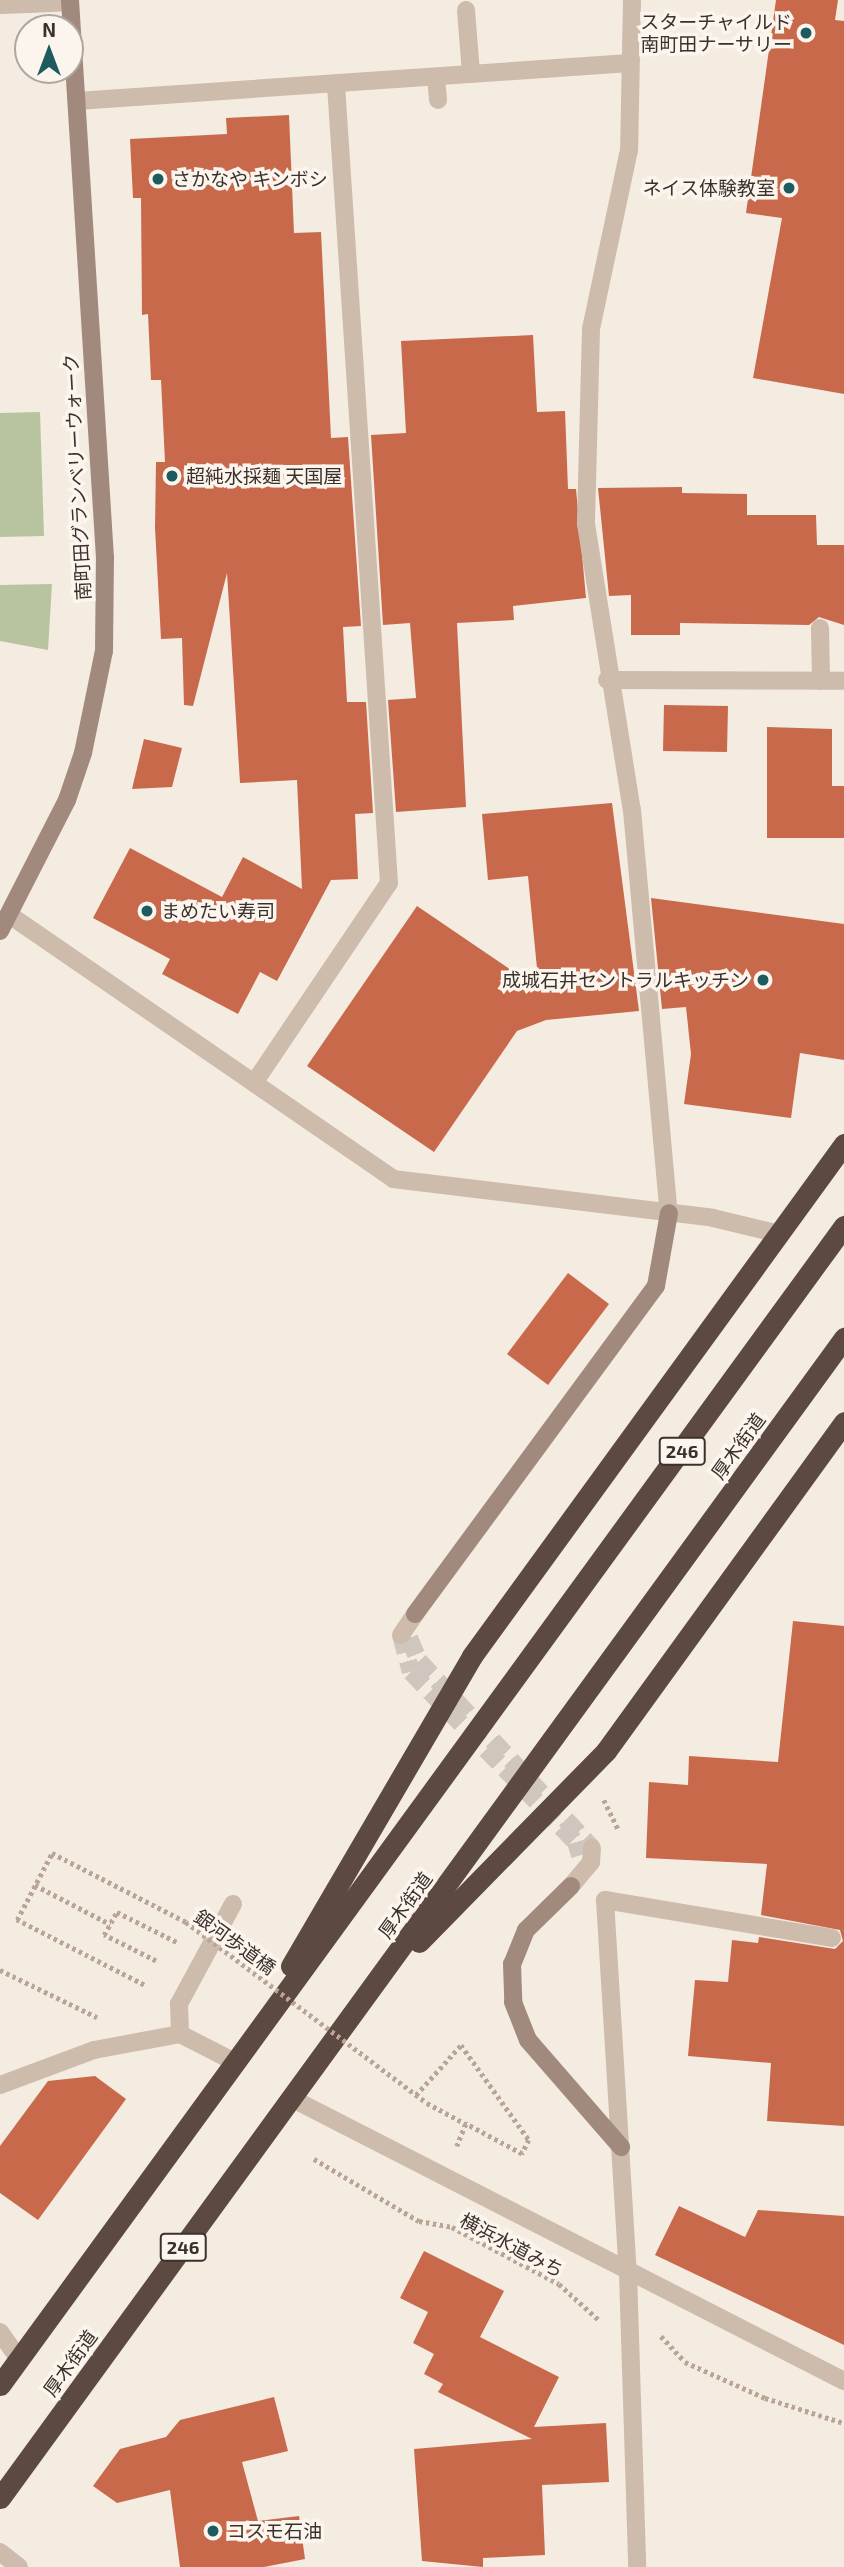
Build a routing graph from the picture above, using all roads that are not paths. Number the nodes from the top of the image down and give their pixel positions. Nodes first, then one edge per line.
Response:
1 (632, 0) edge
2 (70, 1) edge
3 (0, 5) edge
4 (466, 10) dead end
5 (630, 63) junction
6 (471, 74) junction
7 (436, 77) junction
8 (336, 84) junction
9 (438, 100) dead end
10 (76, 101) junction
11 (820, 628) dead end
12 (607, 680) junction
13 (821, 681) junction
14 (844, 681) edge
15 (10, 916) junction
16 (0, 931) edge
17 (254, 1083) junction
18 (844, 1144) edge
19 (669, 1213) junction
20 (844, 1226) edge
21 (780, 1234) junction
22 (844, 1338) edge
23 (844, 1423) edge
24 (405, 1636) tunnel mouth
25 (586, 1851) dead end
26 (233, 1904) dead end
27 (832, 1938) dead end
28 (366, 1996) junction
29 (180, 2034) junction
30 (235, 2062) junction
31 (0, 2085) edge
32 (291, 2098) junction
33 (621, 2147) junction
34 (628, 2273) junction
35 (0, 2332) edge
36 (19, 2359) junction
37 (844, 2381) edge
38 (0, 2385) edge
39 (0, 2498) edge
40 (0, 2552) edge
41 (19, 2567) edge
42 (637, 2567) edge

1 - 5 street
2 - 3 street
2 - 10 street, 南町田グランベリーウォーク
4 - 6 street
5 - 6 street
5 - 12 street
6 - 7 street
7 - 8 street
7 - 9 street
8 - 10 street
8 - 17 street
10 - 15 street, 南町田グランベリーウォーク
11 - 13 street
12 - 13 street
12 - 19 street
13 - 14 street
15 - 16 street, 南町田グランベリーウォーク
15 - 17 street
17 - 19 street
18 - 21 highway
19 - 21 street
19 - 24 street
20 - 30 highway, 246
21 - 30 highway
22 - 28 highway, 厚木街道 / 246
23 - 28 highway
25 - 33 street
26 - 29 street
27 - 33 street
28 - 32 highway, 厚木街道 / 246
29 - 30 street
29 - 31 street
30 - 36 highway, 246
32 - 34 street
32 - 39 highway, 厚木街道 / 246
33 - 34 street
34 - 37 street
34 - 42 street
35 - 36 street
36 - 38 highway, 246
40 - 41 street

